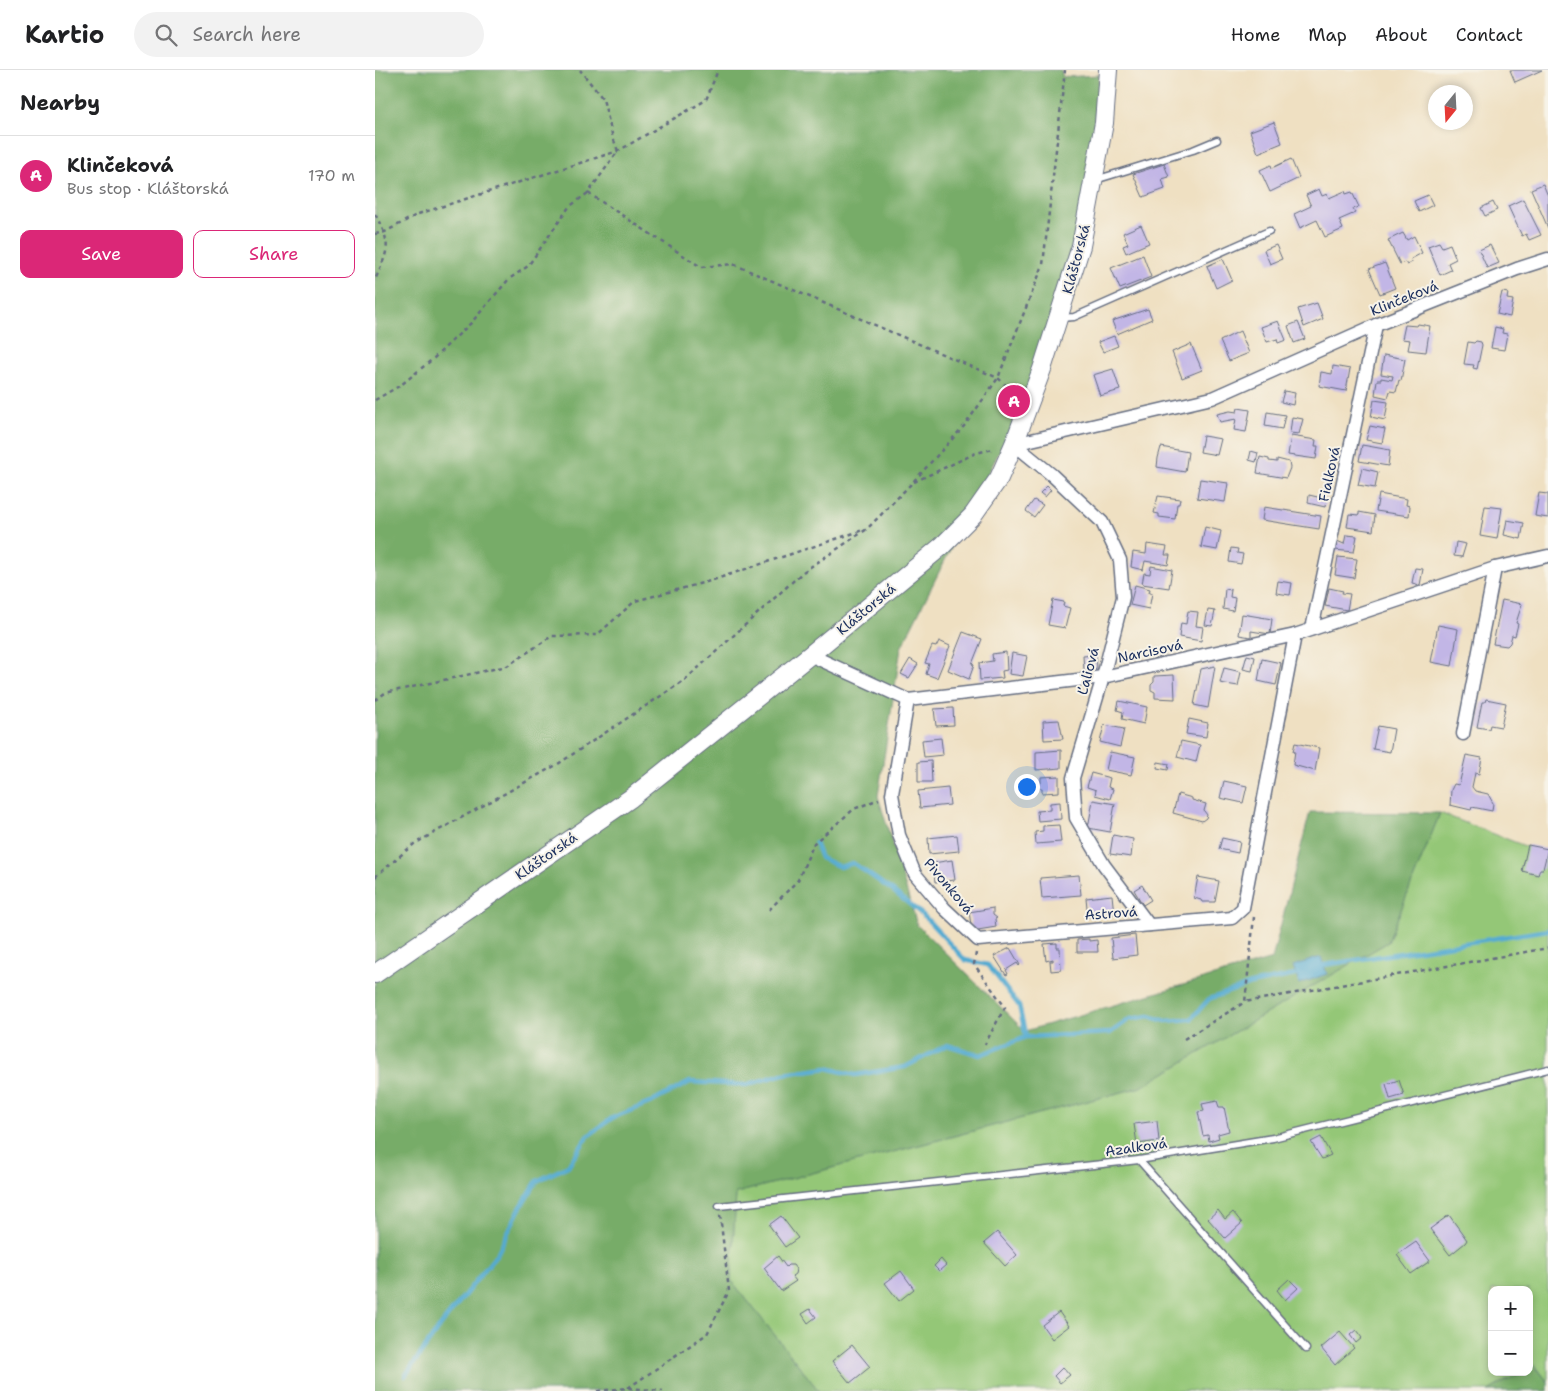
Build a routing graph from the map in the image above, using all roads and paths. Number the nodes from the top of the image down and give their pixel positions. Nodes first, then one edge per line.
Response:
1 (580, 70) edge
2 (718, 70) edge
3 (1065, 70) edge
4 (1109, 70) edge
5 (1217, 140) dead end
6 (618, 151) junction
7 (1094, 180) junction
8 (587, 193) junction
9 (375, 214) edge
10 (1269, 231) dead end
11 (385, 232) junction
12 (375, 234) edge
13 (1548, 259) edge
14 (375, 280) edge
15 (1059, 318) junction
16 (1376, 325) junction
17 (997, 378) junction
18 (1013, 392) dead end
19 (375, 400) edge
20 (1014, 444) junction
21 (912, 483) junction
22 (867, 529) junction
23 (1548, 556) edge
24 (1495, 568) junction
25 (1312, 629) junction
26 (1295, 634) junction
27 (810, 655) junction
28 (1103, 677) junction
29 (375, 700) edge
30 (908, 700) junction
31 (1463, 734) dead end
32 (892, 794) junction
33 (375, 877) edge
34 (769, 910) dead end
35 (1249, 911) junction
36 (1149, 925) junction
37 (978, 940) joint
38 (1548, 948) edge
39 (975, 960) dead end
40 (375, 974) edge
41 (1245, 1002) junction
42 (1184, 1039) dead end
43 (985, 1044) dead end
44 (1548, 1069) edge
45 (1139, 1160) junction
46 (719, 1206) joint
47 (1306, 1349) dead end
48 (628, 1389) edge
49 (597, 1391) edge
50 (663, 1391) edge

1 - 6 path
2 - 6 path
3 - 17 path
4 - 7 street, Kláštorská
5 - 7 lane
6 - 8 path
6 - 11 path
7 - 15 street, Kláštorská
8 - 17 path
8 - 19 path
9 - 11 path
10 - 15 lane
11 - 12 path
11 - 14 path
13 - 16 street, Klinčeková
15 - 20 street, Kláštorská
16 - 20 street, Klinčeková
16 - 25 street, Fialková
17 - 18 path
17 - 21 path
20 - 21 path
20 - 27 street, Kláštorská
20 - 28 street, Ľaliová
21 - 22 path
22 - 29 path
22 - 33 path
23 - 24 street, Narcisová
24 - 25 street, Narcisová
24 - 31 street
25 - 26 street, Narcisová
26 - 28 street, Narcisová
26 - 35 street
27 - 30 street
27 - 40 street, Kláštorská
28 - 30 street, Narcisová
28 - 36 street, Ľaliová
30 - 32 street, Pivonková
32 - 34 path
32 - 37 street, Pivonková
35 - 36 street, Astrová
35 - 41 path
36 - 37 street, Astrová
38 - 41 path
39 - 43 path
41 - 42 path
44 - 45 lane, Azalková
45 - 46 lane, Azalková
45 - 47 lane
46 - 48 path
48 - 49 path
48 - 50 path

